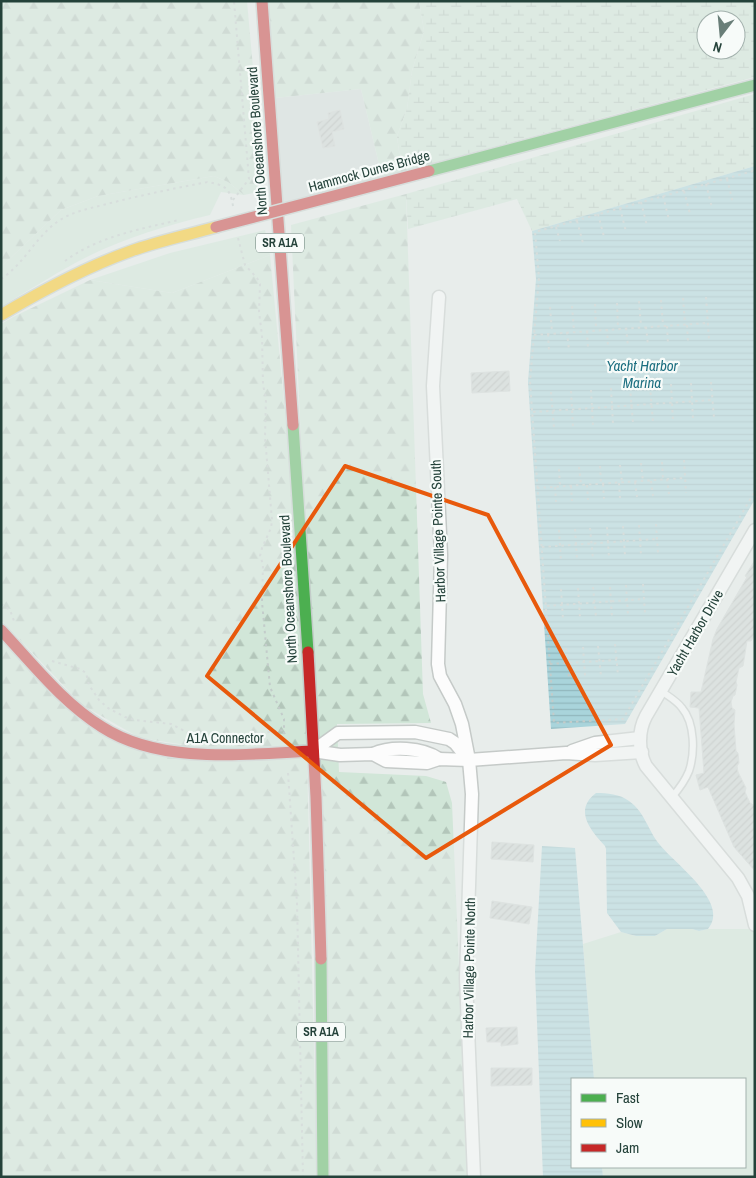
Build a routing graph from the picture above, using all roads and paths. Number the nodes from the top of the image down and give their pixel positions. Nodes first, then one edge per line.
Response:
1 (234, 1) edge
2 (262, 1) edge
3 (755, 85) edge
4 (727, 178) junction
5 (706, 184) junction
6 (755, 184) edge
7 (684, 190) junction
8 (663, 196) junction
9 (232, 202) junction
10 (641, 202) junction
11 (733, 203) dead end
12 (620, 208) junction
13 (712, 208) dead end
14 (234, 211) dead end
15 (598, 214) junction
16 (690, 214) dead end
17 (577, 220) junction
18 (668, 220) dead end
19 (556, 226) junction
20 (647, 226) dead end
21 (626, 232) dead end
22 (604, 237) dead end
23 (238, 238) dead end
24 (560, 241) dead end
25 (583, 243) dead end
26 (1, 279) edge
27 (439, 297) dead end
28 (706, 297) dead end
29 (683, 298) dead end
30 (661, 300) dead end
31 (639, 301) dead end
32 (617, 303) dead end
33 (595, 304) dead end
34 (572, 306) dead end
35 (550, 307) dead end
36 (1, 315) edge
37 (708, 322) junction
38 (686, 324) junction
39 (663, 326) junction
40 (666, 326) junction
41 (641, 327) junction
42 (646, 327) junction
43 (626, 328) junction
44 (618, 329) junction
45 (596, 330) junction
46 (607, 330) junction
47 (587, 331) junction
48 (567, 332) junction
49 (574, 332) junction
50 (552, 333) junction
51 (534, 334) junction
52 (548, 334) junction
53 (709, 340) dead end
54 (688, 342) dead end
55 (668, 344) dead end
56 (648, 345) dead end
57 (628, 346) dead end
58 (608, 347) dead end
59 (588, 348) dead end
60 (569, 350) dead end
61 (549, 351) dead end
62 (711, 382) dead end
63 (671, 384) dead end
64 (691, 384) dead end
65 (650, 386) dead end
66 (630, 387) dead end
67 (610, 388) dead end
68 (591, 390) dead end
69 (571, 391) dead end
70 (552, 392) dead end
71 (712, 400) junction
72 (692, 401) junction
73 (672, 402) junction
74 (652, 404) junction
75 (632, 405) junction
76 (612, 406) junction
77 (592, 408) junction
78 (572, 409) junction
79 (553, 410) junction
80 (532, 412) junction
81 (714, 418) dead end
82 (693, 419) dead end
83 (673, 421) dead end
84 (653, 422) dead end
85 (633, 423) dead end
86 (613, 424) dead end
87 (593, 426) dead end
88 (574, 427) dead end
89 (554, 428) dead end
90 (684, 460) dead end
91 (662, 462) dead end
92 (642, 463) dead end
93 (620, 465) dead end
94 (600, 466) dead end
95 (580, 467) dead end
96 (559, 468) dead end
97 (685, 478) junction
98 (663, 479) junction
99 (668, 479) junction
100 (651, 480) junction
101 (635, 481) junction
102 (643, 481) junction
103 (620, 482) junction
104 (602, 484) junction
105 (581, 485) junction
106 (587, 485) junction
107 (571, 486) junction
108 (555, 487) junction
109 (560, 487) junction
110 (537, 488) junction
111 (755, 491) edge
112 (686, 493) dead end
113 (669, 494) dead end
114 (652, 496) dead end
115 (637, 497) dead end
116 (620, 498) dead end
117 (604, 499) dead end
118 (588, 500) dead end
119 (572, 501) dead end
120 (556, 502) dead end
121 (656, 524) dead end
122 (639, 525) dead end
123 (622, 526) dead end
124 (606, 527) dead end
125 (590, 528) dead end
126 (575, 529) dead end
127 (559, 530) dead end
128 (755, 530) edge
129 (657, 539) junction
130 (640, 540) junction
131 (624, 541) junction
132 (608, 542) junction
133 (592, 544) junction
134 (576, 545) junction
135 (560, 546) junction
136 (541, 547) junction
137 (658, 553) dead end
138 (641, 555) dead end
139 (625, 556) dead end
140 (593, 558) dead end
141 (609, 558) dead end
142 (577, 560) dead end
143 (561, 561) dead end
144 (643, 584) dead end
145 (626, 585) dead end
146 (593, 587) dead end
147 (610, 587) dead end
148 (578, 588) dead end
149 (561, 589) dead end
150 (644, 599) junction
151 (627, 600) junction
152 (611, 601) junction
153 (595, 603) junction
154 (1, 604) edge
155 (579, 604) junction
156 (562, 605) junction
157 (546, 606) junction
158 (645, 614) dead end
159 (628, 615) dead end
160 (596, 617) dead end
161 (612, 617) dead end
162 (580, 618) dead end
163 (563, 619) dead end
164 (16, 625) dead end
165 (1, 630) edge
166 (616, 644) dead end
167 (598, 646) dead end
168 (583, 647) dead end
169 (566, 648) dead end
170 (48, 660) dead end
171 (616, 660) junction
172 (600, 661) junction
173 (584, 662) junction
174 (568, 663) junction
175 (550, 664) junction
176 (618, 675) dead end
177 (585, 676) dead end
178 (601, 676) dead end
179 (569, 678) dead end
180 (661, 691) junction
181 (284, 730) junction
182 (382, 732) junction
183 (415, 732) junction
184 (640, 738) junction
185 (203, 739) dead end
186 (220, 740) dead end
187 (284, 740) dead end
188 (313, 751) junction
189 (415, 751) junction
190 (378, 752) junction
191 (642, 752) junction
192 (566, 753) junction
193 (439, 759) junction
194 (469, 760) junction
195 (288, 773) dead end
196 (672, 797) junction
197 (755, 925) edge
198 (303, 1177) edge
199 (323, 1177) edge
200 (474, 1177) edge

1 - 9 path
2 - 188 main road, North Oceanshore Boulevard / SR A1A
3 - 36 main road, Hammock Dunes Bridge, bridge
4 - 5 path
4 - 6 path
4 - 11 path
5 - 7 path
5 - 13 path
7 - 8 path
7 - 16 path
8 - 10 path
8 - 18 path
9 - 14 path
9 - 26 path
10 - 12 path
10 - 20 path
12 - 15 path
12 - 21 path
15 - 17 path
15 - 22 path
17 - 19 path
17 - 25 path
19 - 24 path
19 - 51 path
23 - 181 path
27 - 194 street, Harbor Village Pointe South
28 - 37 path
29 - 38 path
30 - 39 path
31 - 41 path
32 - 44 path
33 - 45 path
34 - 49 path
35 - 50 path
37 - 38 path
37 - 53 path
38 - 40 path
38 - 54 path
39 - 40 path
39 - 42 path
40 - 55 path
41 - 42 path
41 - 43 path
42 - 56 path
43 - 44 path
43 - 57 path
44 - 46 path
45 - 46 path
45 - 47 path
46 - 58 path
47 - 49 path
47 - 59 path
48 - 49 path
48 - 50 path
48 - 60 path
50 - 52 path
51 - 52 path
51 - 80 path
52 - 61 path
62 - 71 path
63 - 73 path
64 - 72 path
65 - 74 path
66 - 75 path
67 - 76 path
68 - 77 path
69 - 78 path
70 - 79 path
71 - 72 path
71 - 81 path
72 - 73 path
72 - 82 path
73 - 74 path
73 - 83 path
74 - 75 path
74 - 84 path
75 - 76 path
75 - 85 path
76 - 77 path
76 - 86 path
77 - 78 path
77 - 87 path
78 - 79 path
78 - 88 path
79 - 80 path
79 - 89 path
80 - 110 path
90 - 97 path
91 - 98 path
92 - 102 path
93 - 103 path
94 - 104 path
95 - 105 path
96 - 109 path
97 - 99 path
97 - 112 path
98 - 99 path
98 - 100 path
99 - 113 path
100 - 102 path
100 - 114 path
101 - 102 path
101 - 103 path
101 - 115 path
103 - 104 path
103 - 116 path
104 - 106 path
104 - 117 path
105 - 106 path
105 - 107 path
106 - 118 path
107 - 109 path
107 - 119 path
108 - 109 path
108 - 110 path
108 - 120 path
110 - 136 path
111 - 175 path
121 - 129 path
122 - 130 path
123 - 131 path
124 - 132 path
125 - 133 path
126 - 134 path
127 - 135 path
128 - 180 street, Yacht Harbor Drive
129 - 130 path
129 - 137 path
130 - 131 path
130 - 138 path
131 - 132 path
131 - 139 path
132 - 133 path
132 - 141 path
133 - 134 path
133 - 140 path
134 - 135 path
134 - 142 path
135 - 136 path
135 - 143 path
136 - 157 path
144 - 150 path
145 - 151 path
146 - 153 path
147 - 152 path
148 - 155 path
149 - 156 path
150 - 151 path
150 - 158 path
151 - 152 path
151 - 159 path
152 - 153 path
152 - 161 path
153 - 155 path
153 - 160 path
154 - 164 path
155 - 156 path
155 - 162 path
156 - 157 path
156 - 163 path
157 - 175 path
165 - 188 main road, A1A Connector
166 - 171 path
167 - 172 path
168 - 173 path
169 - 174 path
170 - 185 path
171 - 172 path
171 - 176 path
172 - 173 path
172 - 178 path
173 - 174 path
173 - 177 path
174 - 175 path
174 - 179 path
180 - 184 street, Yacht Harbor Drive
180 - 196 lane
181 - 186 path
181 - 187 path
182 - 183 street
182 - 188 street
182 - 190 street
183 - 189 street
183 - 194 street
184 - 191 street, Yacht Harbor Drive
184 - 192 street
188 - 190 street
188 - 199 main road, North Oceanshore Boulevard / SR A1A
189 - 190 street
189 - 193 street
190 - 193 street
191 - 192 street
191 - 196 street, Yacht Harbor Drive
192 - 194 street
193 - 194 street
194 - 200 street, Harbor Village Pointe North
195 - 198 path
196 - 197 street, Yacht Harbor Drive

